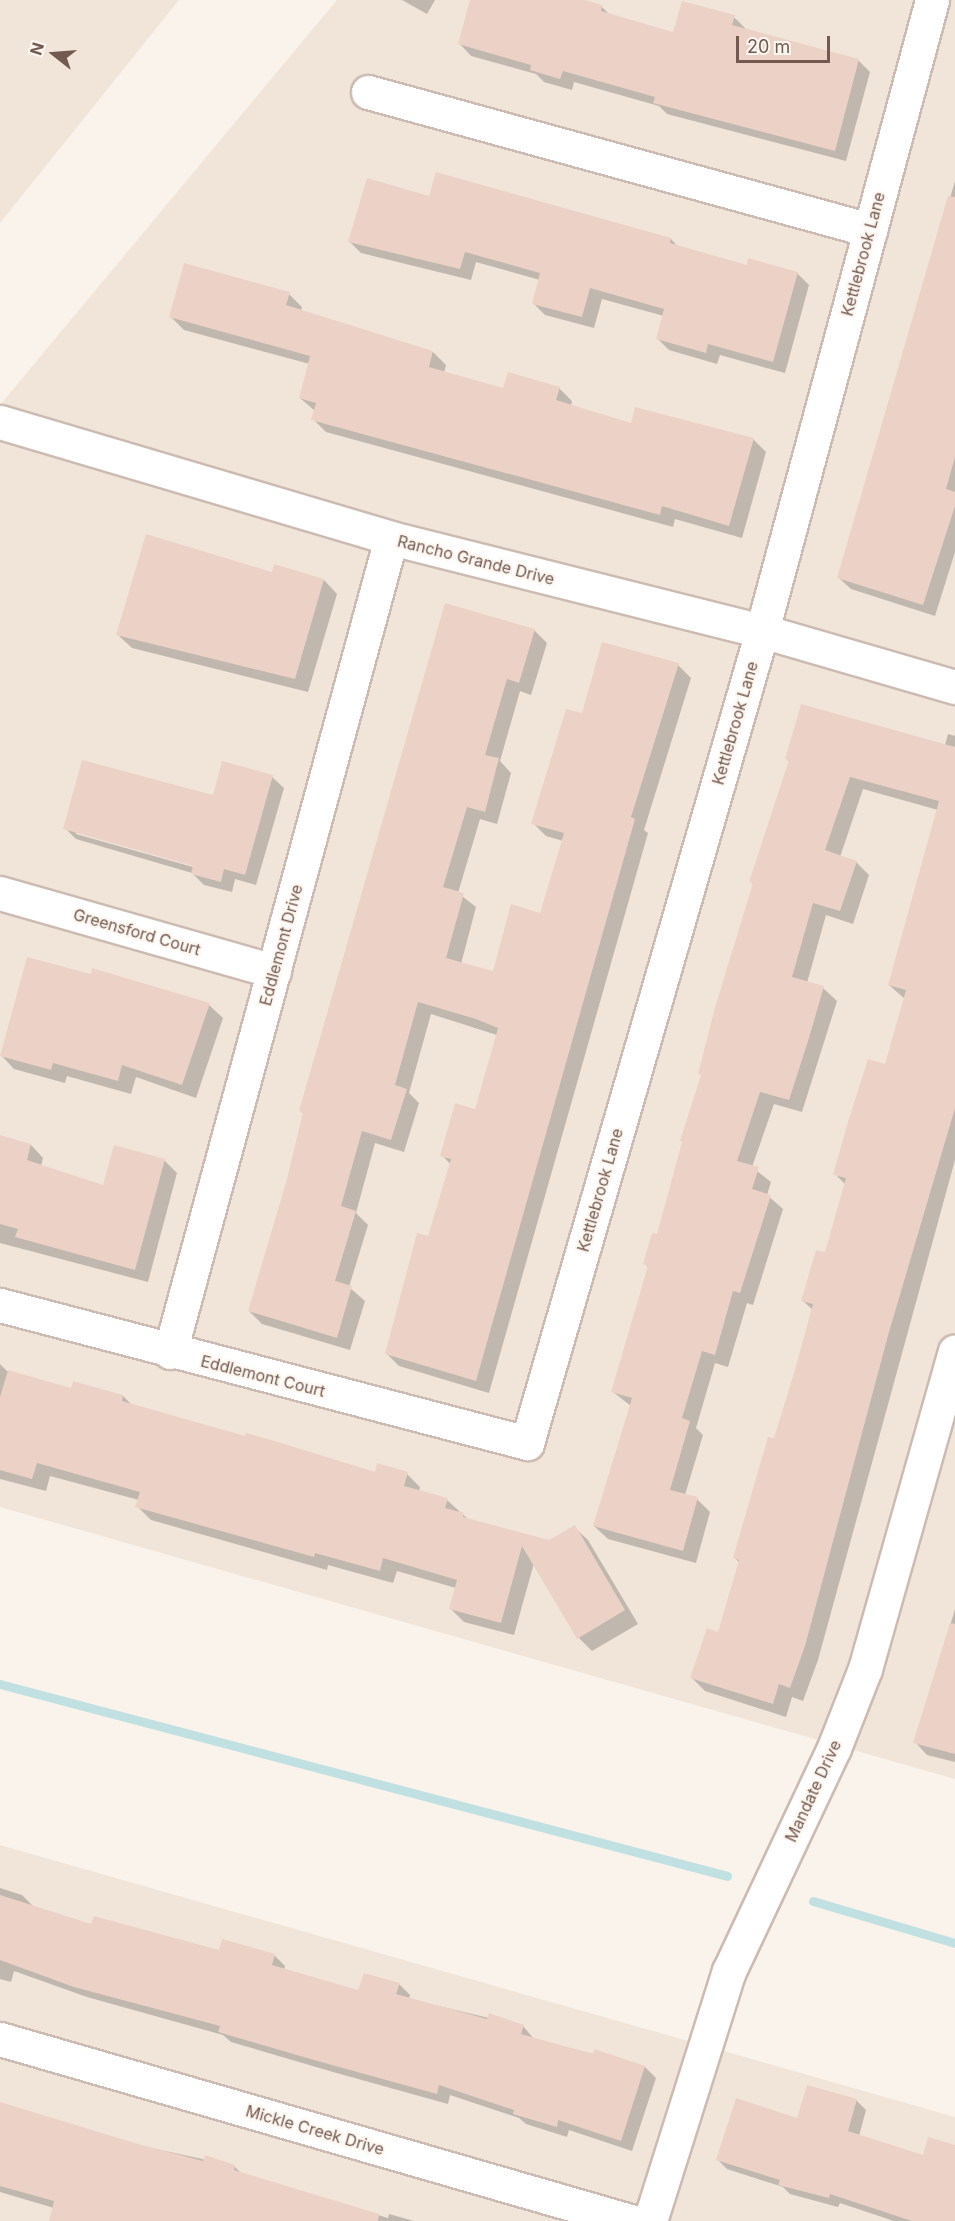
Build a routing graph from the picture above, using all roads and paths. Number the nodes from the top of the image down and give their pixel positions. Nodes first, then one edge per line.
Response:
1 (932, 0) edge
2 (368, 92) dead end
3 (870, 230) junction
4 (0, 422) edge
5 (391, 538) junction
6 (762, 631) junction
7 (955, 687) edge
8 (0, 893) edge
9 (274, 970) junction
10 (0, 1305) edge
11 (170, 1352) junction
12 (955, 1352) edge
13 (527, 1443) joint
14 (0, 2039) edge
15 (630, 2221) edge
16 (650, 2221) edge

1 - 3 street, Kettlebrook Lane
2 - 3 street
3 - 6 street, Kettlebrook Lane
4 - 5 street, Rancho Grande Drive
5 - 6 street, Rancho Grande Drive
5 - 9 street, Eddlemont Drive
6 - 7 street, Rancho Grande Drive
6 - 13 street, Kettlebrook Lane
8 - 9 street, Greensford Court
9 - 11 street, Eddlemont Drive
10 - 11 street, Eddlemont Court
11 - 13 street, Eddlemont Court
12 - 16 street, Mandate Drive
14 - 15 street, Mickle Creek Drive

